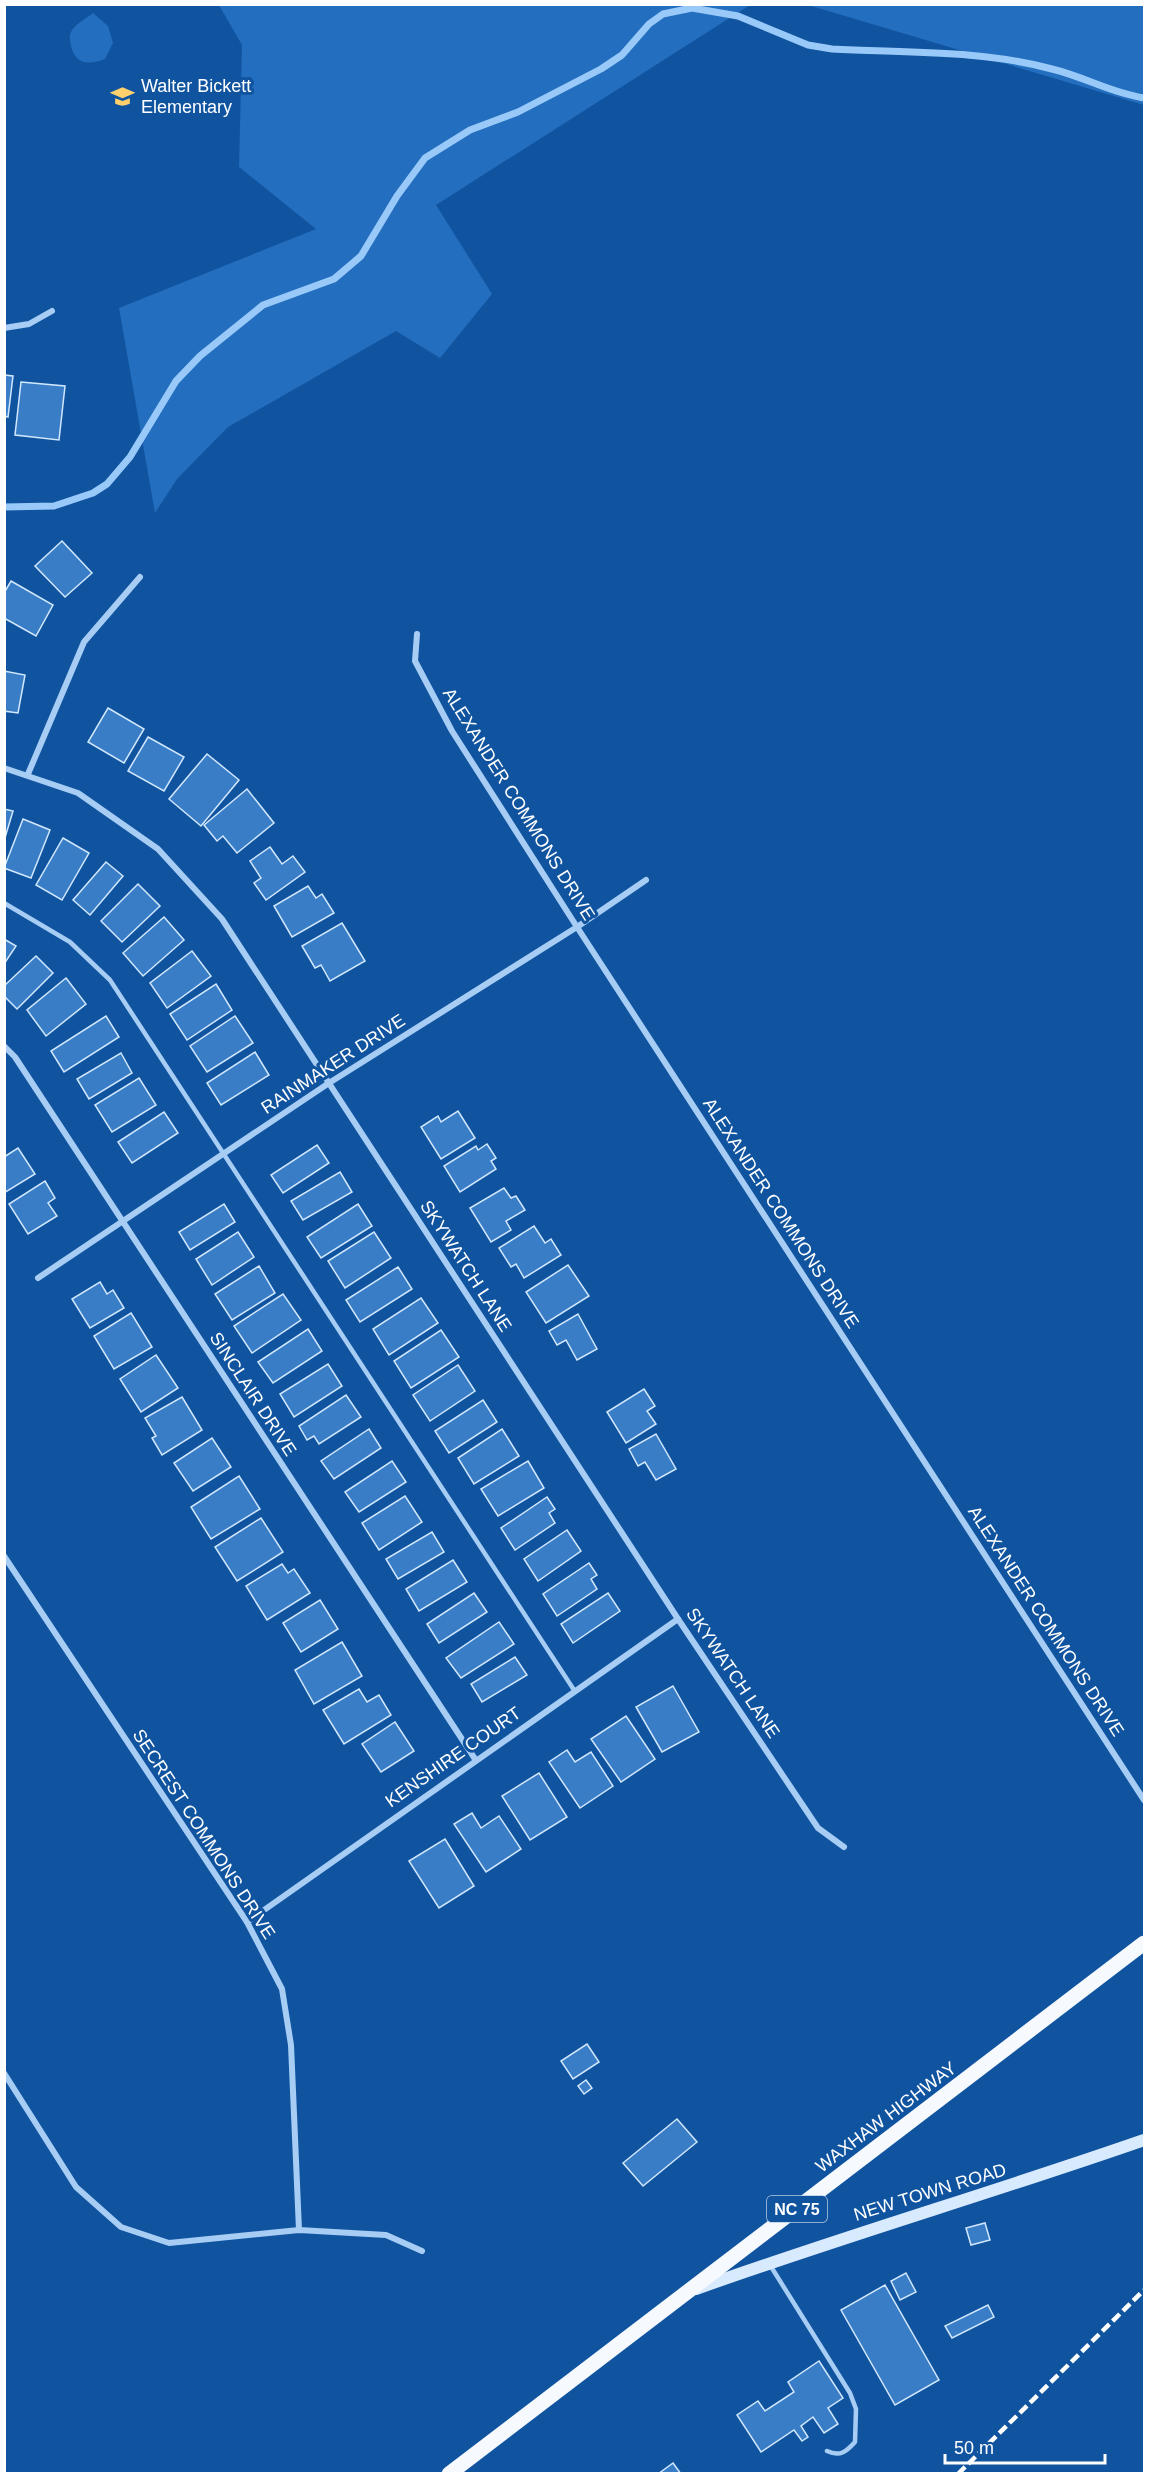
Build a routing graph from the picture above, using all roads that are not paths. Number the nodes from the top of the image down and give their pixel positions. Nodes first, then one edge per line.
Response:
1 (52, 311) dead end
2 (4, 328) edge
3 (140, 577) dead end
4 (417, 634) dead end
5 (4, 768) edge
6 (28, 774) junction
7 (646, 880) dead end
8 (4, 903) edge
9 (577, 927) junction
10 (4, 1046) edge
11 (329, 1083) junction
12 (225, 1153) junction
13 (123, 1221) junction
14 (38, 1278) dead end
15 (4, 1556) edge
16 (678, 1618) junction
17 (574, 1690) junction
18 (475, 1759) junction
19 (1144, 1800) edge
20 (844, 1847) dead end
21 (247, 1922) junction
22 (1144, 1943) edge
23 (4, 2073) edge
24 (1144, 2140) edge
25 (299, 2230) junction
26 (422, 2251) dead end
27 (769, 2263) junction
28 (692, 2290) junction
29 (827, 2451) dead end
30 (449, 2474) edge

1 - 2 street
3 - 6 street
4 - 9 street, ALEXANDER COMMONS DRIVE
5 - 6 street, SKYWATCH LANE
6 - 11 street, SKYWATCH LANE
7 - 9 street, RAINMAKER DRIVE
8 - 12 lane
9 - 11 street, RAINMAKER DRIVE
9 - 19 street, ALEXANDER COMMONS DRIVE
10 - 13 street, SINCLAIR DRIVE
11 - 12 street, RAINMAKER DRIVE
11 - 16 street, SKYWATCH LANE
12 - 13 street, RAINMAKER DRIVE
12 - 17 lane
13 - 14 street, RAINMAKER DRIVE
13 - 18 street, SINCLAIR DRIVE
15 - 21 street, SECREST COMMONS DRIVE
16 - 17 street, KENSHIRE COURT
16 - 20 street, SKYWATCH LANE
17 - 18 street, KENSHIRE COURT
18 - 21 street, KENSHIRE COURT
21 - 25 street, SECREST COMMONS DRIVE
22 - 28 main road, WAXHAW HIGHWAY / NC 75
23 - 25 street
24 - 27 main road, NEW TOWN ROAD
25 - 26 street
27 - 28 main road, NEW TOWN ROAD
27 - 29 lane
28 - 30 main road, WAXHAW HIGHWAY / NC 75

